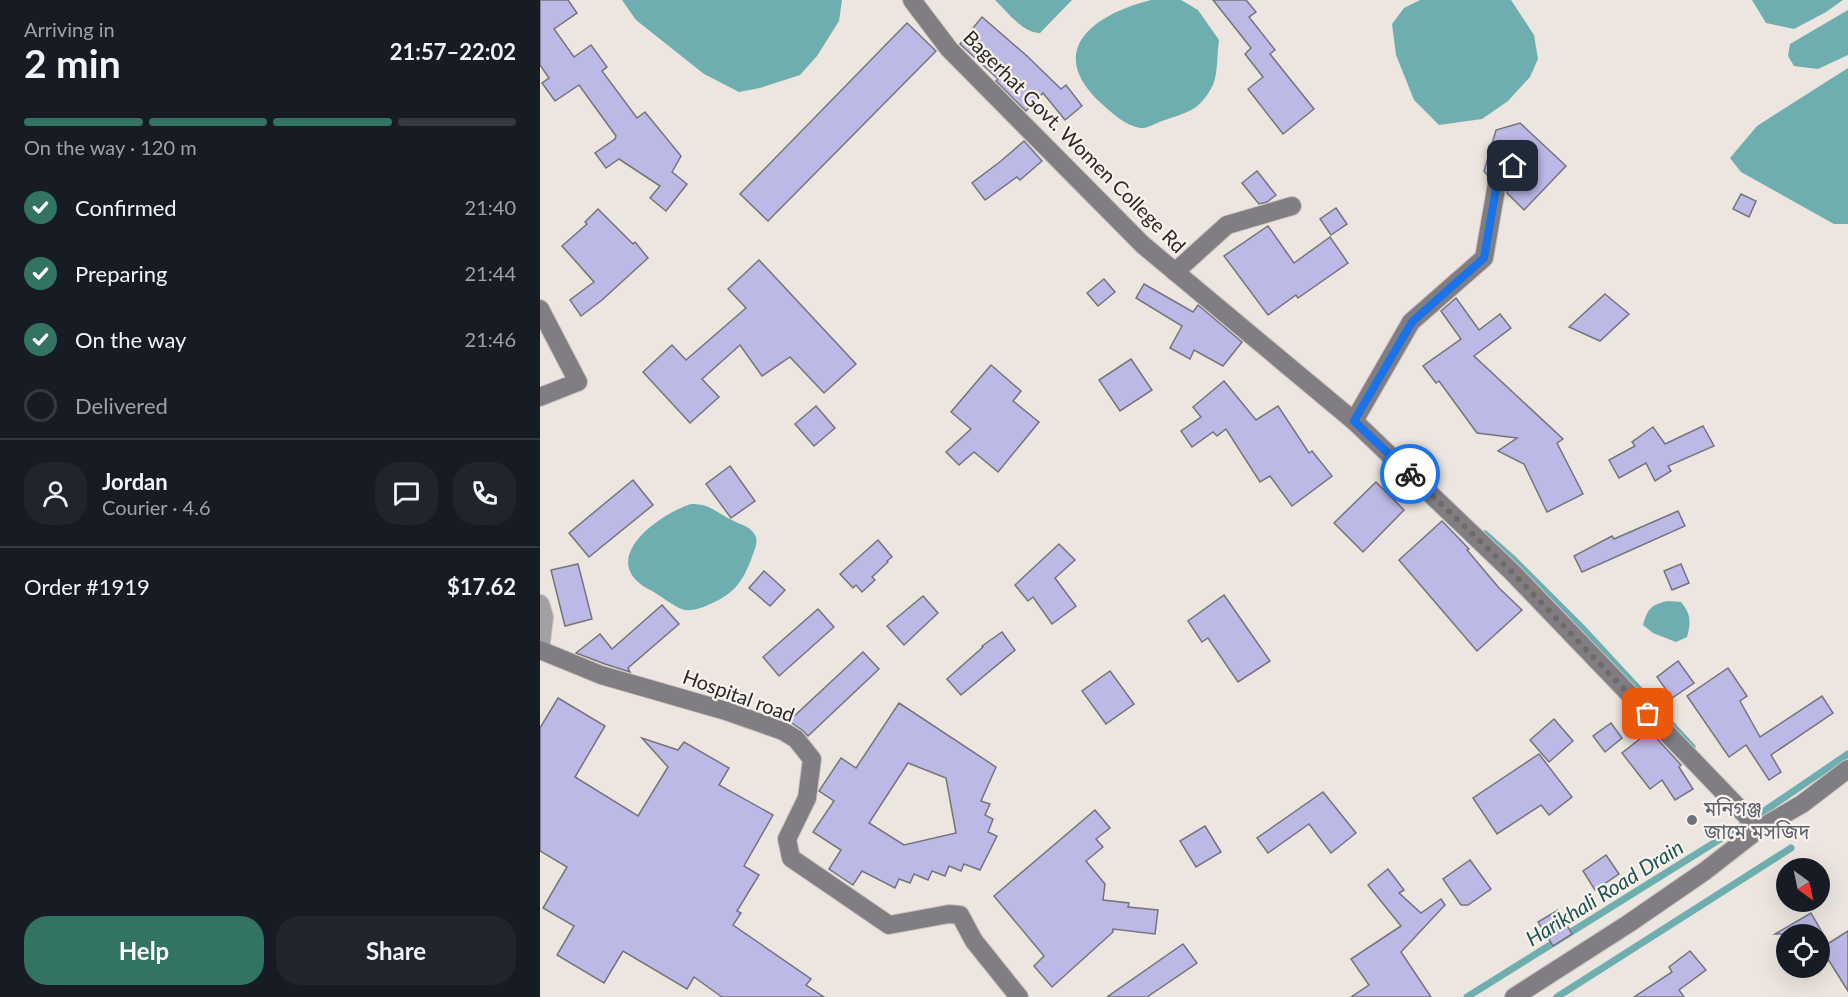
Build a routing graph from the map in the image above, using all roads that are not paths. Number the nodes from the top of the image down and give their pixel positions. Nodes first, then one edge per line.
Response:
1 (912, 0) edge
2 (1513, 166) dead end
3 (1292, 206) dead end
4 (1175, 272) junction
5 (540, 309) edge
6 (540, 397) edge
7 (1354, 421) junction
8 (540, 604) edge
9 (540, 650) edge
10 (1848, 769) edge
11 (1759, 829) junction
12 (1019, 997) edge
13 (1514, 997) edge

1 - 4 street, Bagerhat Govt. Women College Rd
2 - 7 street
3 - 4 street
4 - 7 street, Bagerhat Govt. Women College Rd
5 - 6 street
7 - 11 street, Bagerhat Govt. Women College Rd
8 - 9 street
9 - 12 street, Hospital road
10 - 11 street
11 - 13 street

